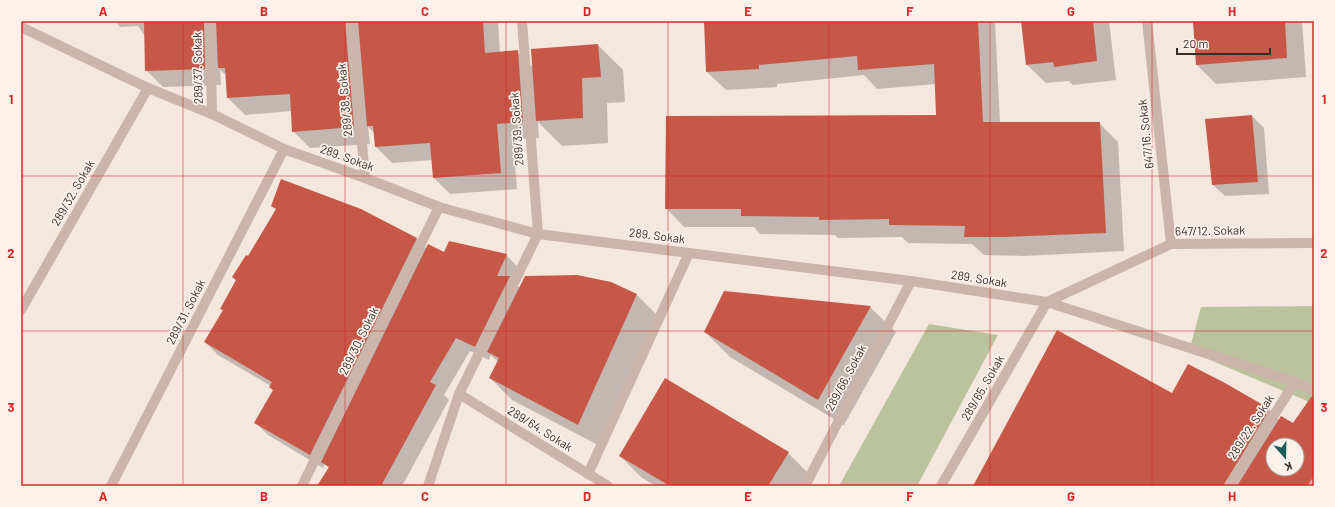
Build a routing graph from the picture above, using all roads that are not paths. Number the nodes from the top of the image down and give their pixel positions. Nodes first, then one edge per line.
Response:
1 (210, 21) edge
2 (351, 21) edge
3 (522, 21) edge
4 (1147, 21) edge
5 (21, 27) edge
6 (148, 88) junction
7 (212, 114) junction
8 (284, 149) junction
9 (365, 178) junction
10 (439, 207) junction
11 (538, 234) junction
12 (1314, 243) edge
13 (1171, 244) junction
14 (689, 253) junction
15 (911, 281) junction
16 (1047, 302) junction
17 (21, 310) edge
18 (1296, 382) junction
19 (1314, 391) edge
20 (458, 394) junction
21 (588, 474) junction
22 (111, 486) edge
23 (302, 486) edge
24 (428, 486) edge
25 (608, 486) edge
26 (805, 486) edge
27 (941, 486) edge
28 (1229, 486) edge

1 - 7 street, 289/37. Sokak
2 - 9 street, 289/38. Sokak
3 - 11 street, 289/39. Sokak
4 - 13 street, 647/16. Sokak
5 - 6 street, 289. Sokak
6 - 7 street, 289. Sokak
6 - 17 street, 289/32. Sokak
7 - 8 street, 289. Sokak
8 - 9 street, 289. Sokak
8 - 22 street, 289/31. Sokak
9 - 10 street, 289. Sokak
10 - 11 street, 289. Sokak
10 - 23 street, 289/30. Sokak
11 - 14 street, 289. Sokak
11 - 20 street
12 - 13 street, 647/12. Sokak
13 - 16 street, 647/12. Sokak
14 - 15 street, 289. Sokak
14 - 21 street
15 - 16 street, 289. Sokak
15 - 26 street, 289/66. Sokak
16 - 18 street, 289. Sokak
16 - 27 street, 289/65. Sokak
18 - 19 street, 289. Sokak
18 - 28 street, 289/22. Sokak
20 - 21 street, 289/64. Sokak
20 - 24 street
21 - 25 street, 289/64. Sokak

